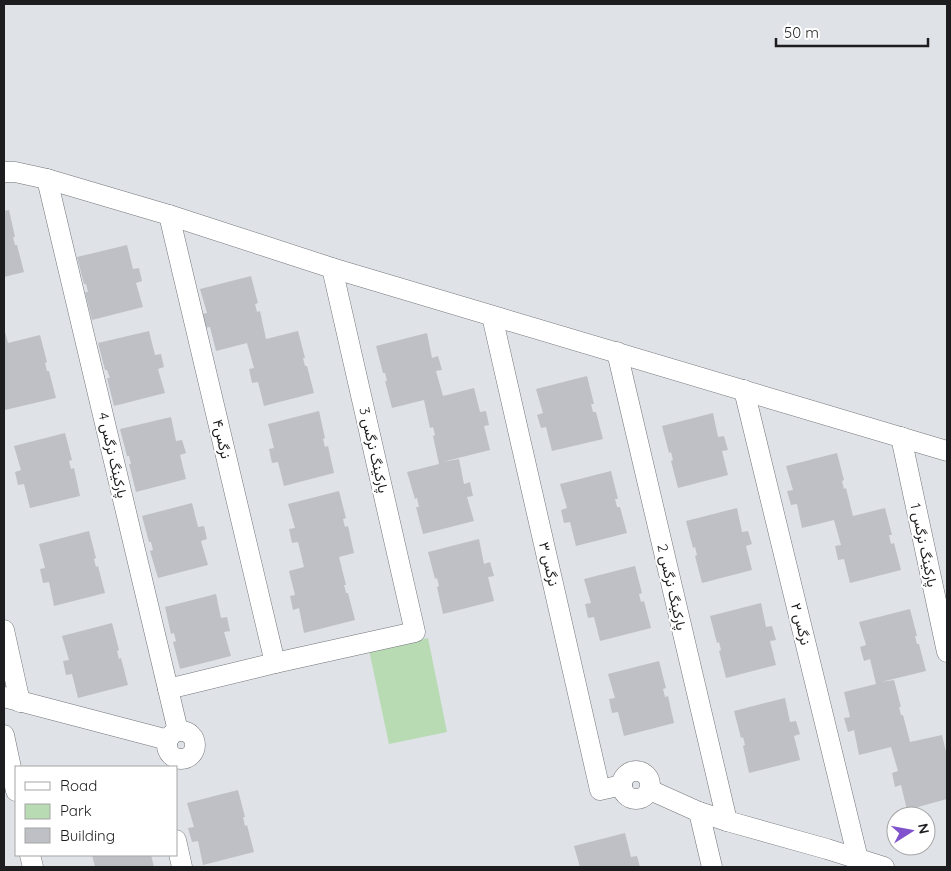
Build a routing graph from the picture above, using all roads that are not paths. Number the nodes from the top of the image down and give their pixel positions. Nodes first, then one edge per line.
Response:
1 (4, 172) edge
2 (47, 179) junction
3 (169, 215) junction
4 (332, 268) junction
5 (492, 316) junction
6 (616, 352) junction
7 (744, 390) junction
8 (901, 438) junction
9 (947, 450) edge
10 (4, 630) edge
11 (947, 652) edge
12 (275, 663) junction
13 (168, 689) junction
14 (12, 700) edge
15 (4, 735) edge
16 (173, 735) junction
17 (176, 763) edge
18 (15, 786) edge
19 (699, 812) junction
20 (727, 821) junction
21 (178, 849) edge
22 (829, 858) edge
23 (858, 859) junction
24 (182, 867) edge
25 (712, 867) edge
26 (884, 867) edge

1 - 2 street
2 - 3 street
2 - 13 street, پارکینگ نرگس 4
3 - 4 street
3 - 12 street, نرگس۴
4 - 5 street
4 - 12 street, پارکینگ نرگس 3
5 - 6 street
5 - 19 street, نرگس ۳
6 - 7 street
6 - 20 street, پارکینگ نرگس 2
7 - 8 street
7 - 23 street, نرگس ۲
8 - 9 street
8 - 11 street, پارکینگ نرگس 1
10 - 14 street
12 - 13 street
13 - 16 street, پارکینگ نرگس 4
14 - 16 street
15 - 18 street
16 - 17 street, پارکینگ نرگس 4
19 - 20 street
19 - 25 street
20 - 22 street
21 - 24 street
22 - 23 street
23 - 26 street

